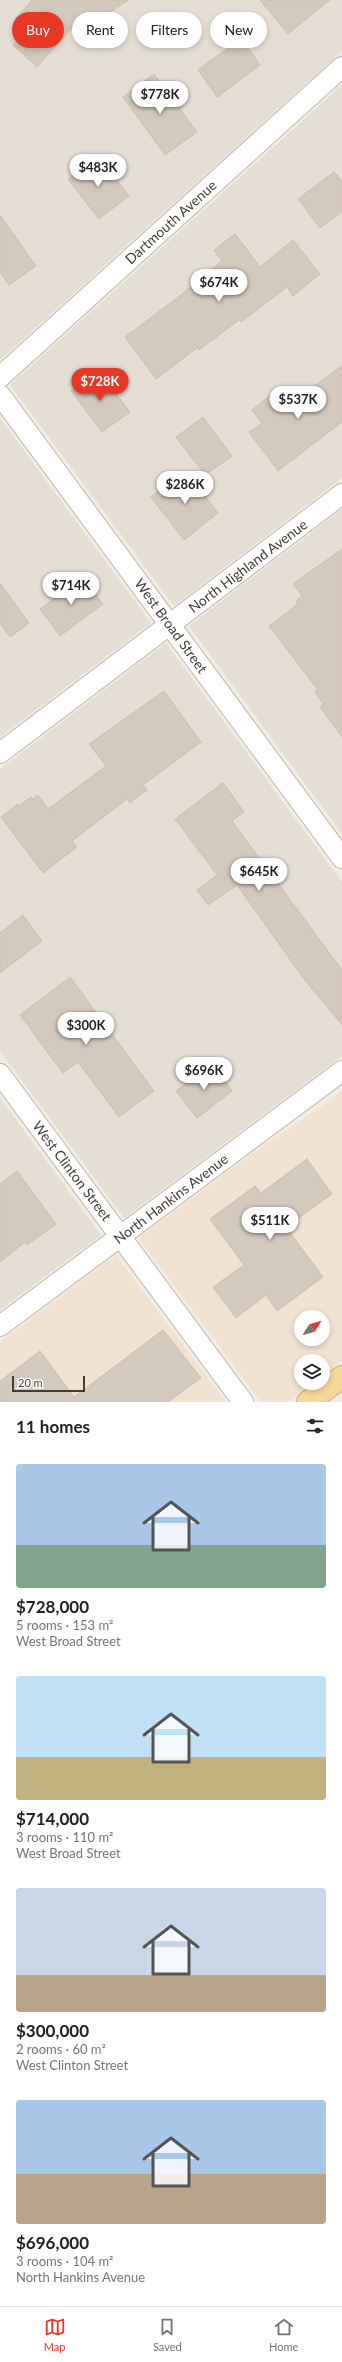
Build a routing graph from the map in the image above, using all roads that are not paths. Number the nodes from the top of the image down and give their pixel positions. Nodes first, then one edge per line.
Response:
1 (342, 68) edge
2 (0, 377) edge
3 (0, 395) edge
4 (342, 494) edge
5 (170, 625) junction
6 (0, 753) edge
7 (342, 858) edge
8 (342, 1071) edge
9 (0, 1074) edge
10 (120, 1236) junction
11 (0, 1326) edge
12 (342, 1376) edge
13 (244, 1402) edge
14 (308, 1402) edge

1 - 2 street, Dartmouth Avenue
3 - 5 street, West Broad Street
4 - 5 street, North Highland Avenue
5 - 6 street, North Highland Avenue
5 - 7 street, West Broad Street
8 - 10 street, North Hankins Avenue
9 - 10 street, West Clinton Street
10 - 11 street, North Hankins Avenue
10 - 13 street, West Clinton Street
12 - 14 main road

